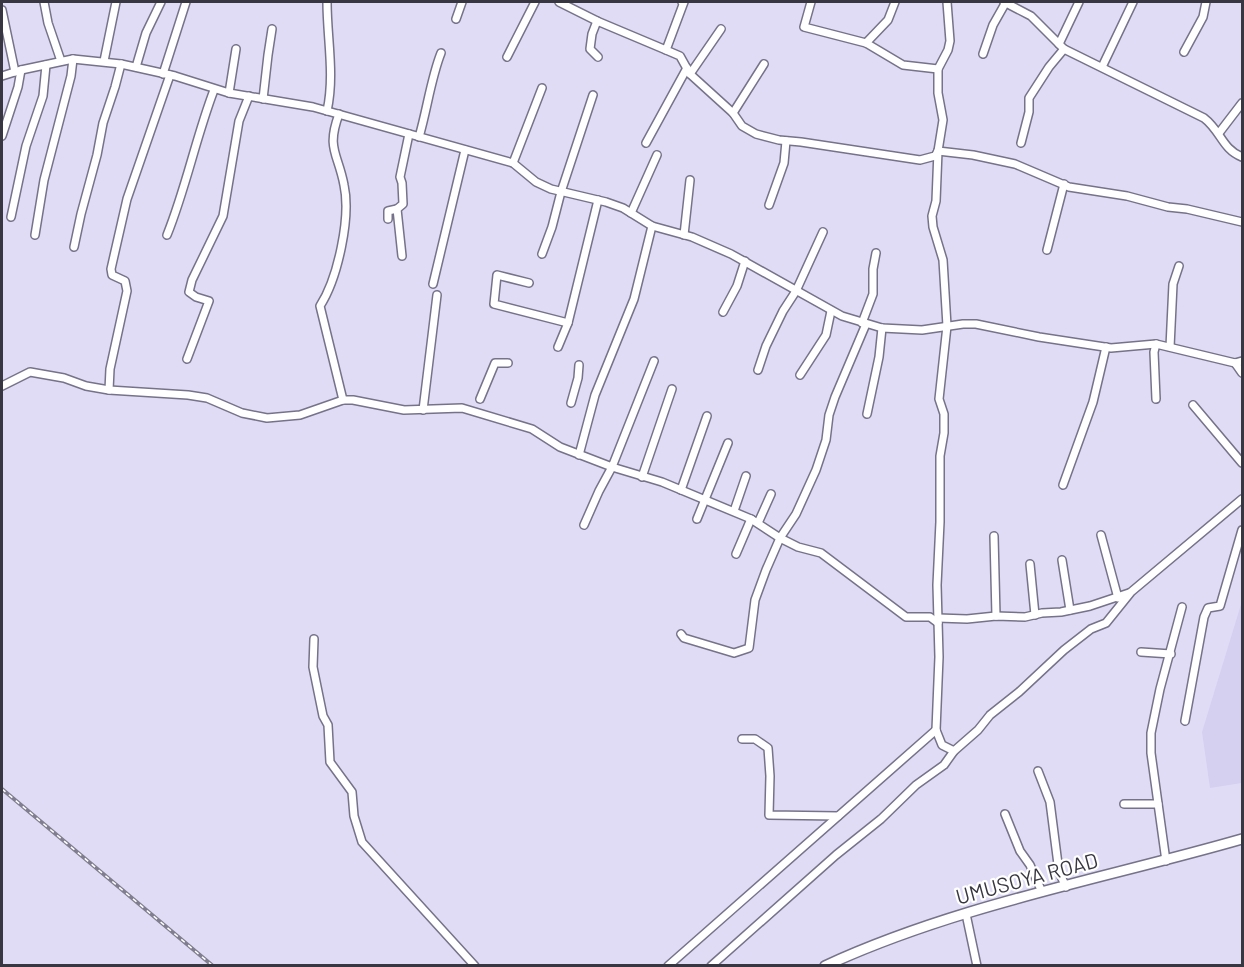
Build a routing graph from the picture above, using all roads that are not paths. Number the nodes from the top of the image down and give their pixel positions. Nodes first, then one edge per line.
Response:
1 (44, 2) edge
2 (116, 2) edge
3 (160, 2) edge
4 (186, 2) edge
5 (327, 2) edge
6 (462, 2) edge
7 (535, 2) edge
8 (560, 2) edge
9 (682, 2) edge
10 (811, 2) edge
11 (895, 2) edge
12 (947, 2) edge
13 (1005, 2) edge
14 (1079, 2) edge
15 (1133, 2) edge
16 (1206, 2) edge
17 (2, 10) edge
18 (456, 19) dead end
19 (597, 21) junction
20 (272, 29) dead end
21 (721, 29) dead end
22 (866, 43) junction
23 (1061, 46) junction
24 (236, 49) dead end
25 (666, 50) junction
26 (1184, 52) dead end
27 (441, 53) dead end
28 (982, 54) dead end
29 (507, 57) dead end
30 (598, 57) dead end
31 (73, 59) junction
32 (61, 62) junction
33 (104, 62) junction
34 (765, 63) dead end
35 (121, 64) junction
36 (46, 65) junction
37 (136, 67) junction
38 (1102, 67) junction
39 (938, 69) junction
40 (18, 71) junction
41 (688, 71) junction
42 (167, 74) junction
43 (2, 76) edge
44 (542, 88) dead end
45 (214, 90) junction
46 (229, 93) junction
47 (593, 95) dead end
48 (249, 96) junction
49 (263, 99) junction
50 (1242, 103) edge
51 (327, 111) junction
52 (733, 113) junction
53 (339, 114) junction
54 (1219, 133) junction
55 (409, 134) junction
56 (2, 136) edge
57 (419, 137) junction
58 (786, 141) junction
59 (646, 143) dead end
60 (1021, 143) dead end
61 (465, 150) junction
62 (938, 151) junction
63 (657, 155) dead end
64 (1242, 157) edge
65 (513, 163) junction
66 (690, 180) dead end
67 (1064, 184) junction
68 (561, 192) junction
69 (598, 200) junction
70 (769, 205) dead end
71 (398, 209) junction
72 (631, 213) junction
73 (11, 217) dead end
74 (388, 219) dead end
75 (1242, 222) edge
76 (652, 226) junction
77 (823, 232) dead end
78 (35, 235) dead end
79 (167, 235) dead end
80 (684, 235) junction
81 (74, 247) dead end
82 (1047, 250) dead end
83 (876, 253) dead end
84 (542, 254) dead end
85 (402, 256) dead end
86 (745, 261) junction
87 (1179, 266) dead end
88 (529, 283) dead end
89 (434, 284) dead end
90 (796, 291) junction
91 (437, 295) dead end
92 (831, 311) junction
93 (723, 312) dead end
94 (568, 323) junction
95 (864, 324) junction
96 (947, 326) junction
97 (882, 328) junction
98 (1156, 344) junction
99 (558, 347) dead end
100 (1106, 347) junction
101 (1170, 347) junction
102 (187, 359) dead end
103 (654, 361) dead end
104 (1239, 362) edge
105 (508, 363) dead end
106 (579, 365) dead end
107 (758, 370) dead end
108 (1242, 373) edge
109 (800, 375) dead end
110 (2, 385) edge
111 (672, 389) dead end
112 (109, 390) junction
113 (480, 399) dead end
114 (1156, 399) dead end
115 (343, 400) junction
116 (571, 402) dead end
117 (1193, 405) dead end
118 (423, 410) junction
119 (867, 414) dead end
120 (707, 416) dead end
121 (728, 443) dead end
122 (579, 455) junction
123 (1242, 463) edge
124 (612, 467) junction
125 (746, 476) dead end
126 (642, 477) junction
127 (1064, 485) dead end
128 (681, 490) junction
129 (771, 494) dead end
130 (706, 500) junction
131 (1242, 502) edge
132 (734, 511) junction
133 (697, 519) dead end
134 (754, 521) junction
135 (584, 525) dead end
136 (1242, 530) edge
137 (1101, 535) dead end
138 (994, 536) dead end
139 (780, 538) junction
140 (736, 554) dead end
141 (1062, 560) dead end
142 (1030, 564) dead end
143 (1131, 592) junction
144 (1118, 598) junction
145 (1182, 607) dead end
146 (1070, 610) junction
147 (1035, 615) junction
148 (996, 616) junction
149 (938, 621) junction
150 (681, 634) dead end
151 (314, 639) dead end
152 (1141, 652) dead end
153 (1171, 654) junction
154 (1185, 721) dead end
155 (936, 730) junction
156 (742, 739) dead end
157 (954, 751) junction
158 (1038, 771) dead end
159 (1124, 804) dead end
160 (1158, 804) junction
161 (1005, 814) dead end
162 (838, 816) junction
163 (1242, 839) edge
164 (1166, 861) junction
165 (1066, 887) junction
166 (1042, 892) junction
167 (966, 914) junction
168 (475, 966) edge
169 (668, 966) edge
170 (711, 966) edge
171 (825, 966) edge
172 (977, 966) edge

1 - 32 street
2 - 33 street
3 - 37 street
4 - 42 street
5 - 51 street
6 - 18 street
7 - 29 street
8 - 19 street
9 - 25 street
10 - 22 street
11 - 22 street
12 - 39 street
13 - 23 street
13 - 28 street
14 - 23 street
15 - 38 street
16 - 26 street
17 - 40 street
19 - 25 street
19 - 30 street
20 - 49 street
21 - 41 street
22 - 39 street
23 - 38 street
23 - 60 street
24 - 46 street
25 - 41 street
27 - 57 street
31 - 32 street
31 - 33 street
31 - 78 street
32 - 36 street
33 - 35 street
34 - 52 street
35 - 37 street
35 - 81 street
36 - 40 street
36 - 73 street
37 - 42 street
38 - 54 street
39 - 62 street
40 - 43 street
40 - 56 street
41 - 52 street
41 - 59 street
42 - 45 street
42 - 112 street
44 - 65 street
45 - 46 street
45 - 79 street
46 - 48 street
47 - 68 street
48 - 49 street
48 - 102 street
49 - 51 street
50 - 54 street
51 - 53 street
52 - 58 street
53 - 55 street
53 - 115 street
54 - 64 street
55 - 57 street
55 - 71 street
57 - 61 street
58 - 62 street
58 - 70 street
61 - 65 street
61 - 89 street
62 - 67 street
62 - 96 street
63 - 72 street
65 - 68 street
66 - 80 street
67 - 75 street
67 - 82 street
68 - 69 street
68 - 84 street
69 - 72 street
69 - 94 street
71 - 74 street
71 - 85 street
72 - 76 street
76 - 80 street
76 - 122 street
77 - 90 street
80 - 86 street
83 - 95 street
86 - 90 street
86 - 93 street
87 - 101 street
88 - 94 street
90 - 92 street
90 - 107 street
91 - 118 street
92 - 95 street
92 - 109 street
94 - 99 street
95 - 97 street
95 - 139 street
96 - 97 street
96 - 100 street
96 - 149 street
97 - 119 street
98 - 100 street
98 - 101 street
98 - 114 street
100 - 127 street
101 - 104 street
103 - 124 street
104 - 108 street
105 - 113 street
106 - 116 street
110 - 112 street
111 - 126 street
112 - 115 street
115 - 118 street
117 - 123 street
118 - 122 street
120 - 128 street
121 - 130 street
122 - 124 street
124 - 126 street
124 - 135 street
125 - 132 street
126 - 128 street
128 - 130 street
129 - 134 street
130 - 132 street
130 - 133 street
131 - 143 street
132 - 134 street
134 - 139 street
134 - 140 street
136 - 154 street
137 - 144 street
138 - 148 street
139 - 149 street
139 - 150 street
141 - 146 street
142 - 147 street
143 - 144 street
143 - 157 street
144 - 146 street
145 - 153 street
146 - 147 street
147 - 148 street
148 - 149 street
149 - 155 street
151 - 168 street
152 - 153 street
153 - 160 street
155 - 157 street
155 - 162 street
156 - 162 street
157 - 170 street
158 - 165 street
159 - 160 street
160 - 164 street
161 - 166 street
162 - 169 street
163 - 164 main road, UMUSOYA ROAD
164 - 165 main road, UMUSOYA ROAD
165 - 166 main road, UMUSOYA ROAD
166 - 167 main road, UMUSOYA ROAD
167 - 171 main road, UMUSOYA ROAD
167 - 172 street

